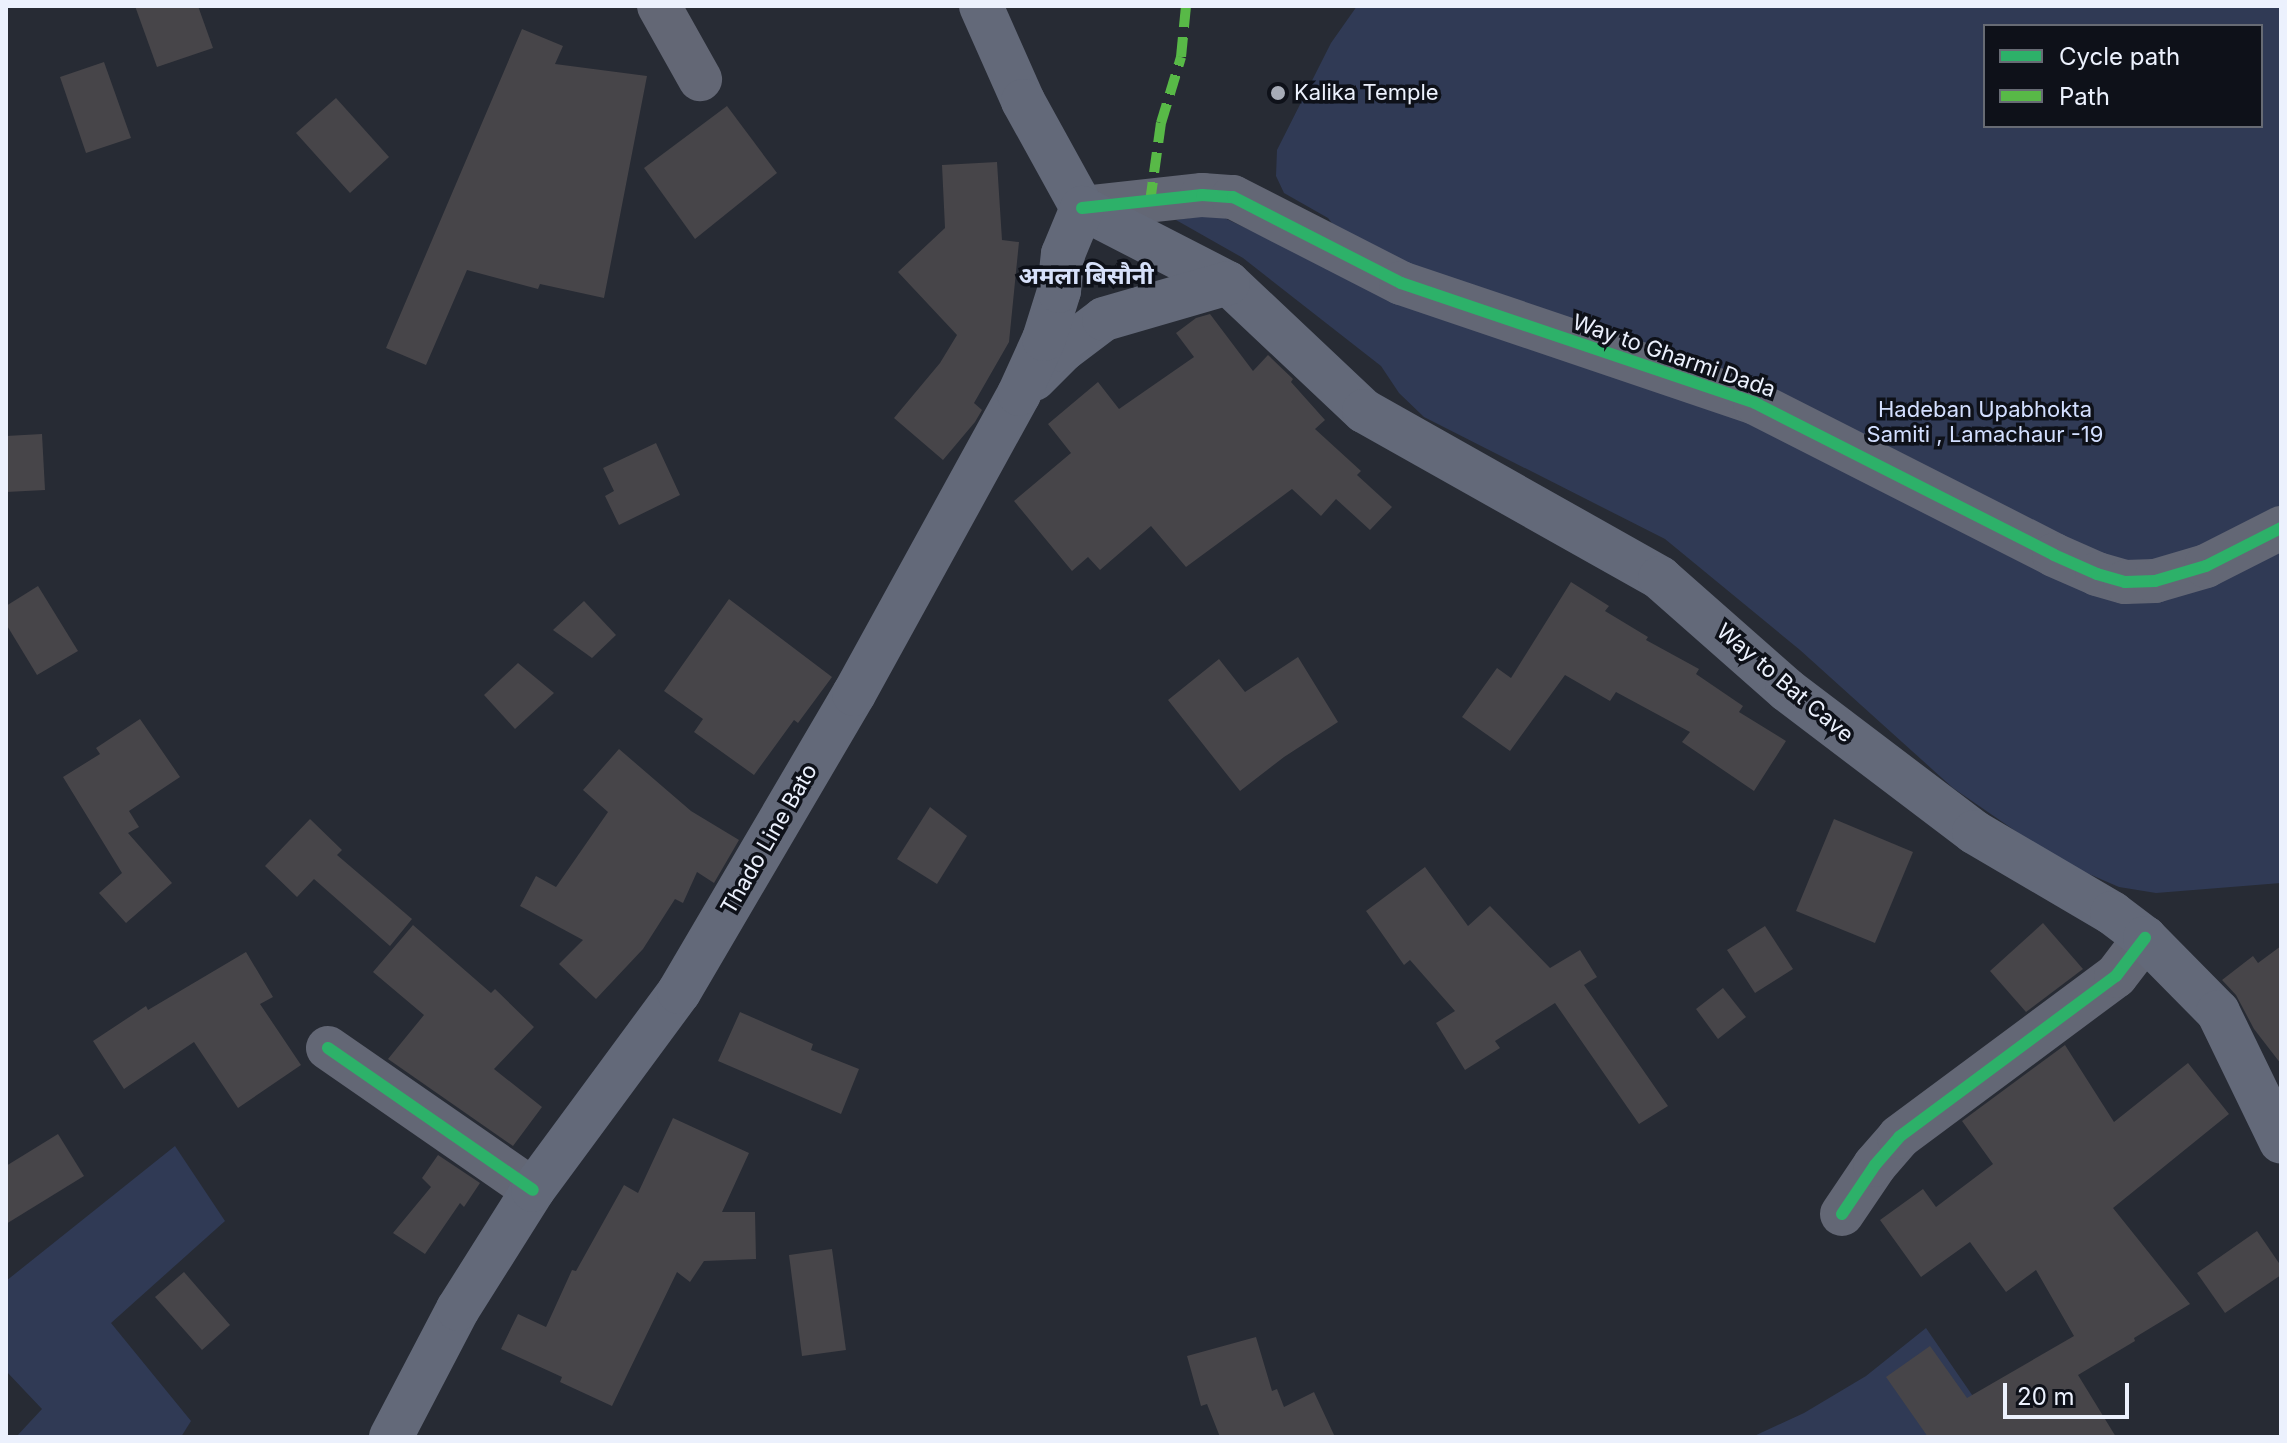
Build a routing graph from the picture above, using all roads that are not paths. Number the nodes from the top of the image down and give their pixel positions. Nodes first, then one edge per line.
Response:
1 (659, 6) edge
2 (981, 6) edge
3 (700, 79) dead end
4 (1082, 208) junction
5 (1228, 283) junction
6 (1019, 394) junction
7 (2281, 528) edge
8 (2145, 938) junction
9 (328, 1048) dead end
10 (2281, 1142) edge
11 (533, 1190) junction
12 (1842, 1214) dead end
13 (391, 1437) edge

1 - 3 street
2 - 4 main road
4 - 5 main road, Way to Bat Cave
4 - 6 main road, Thado Line Bato
4 - 7 street, Way to Gharmi Dada
5 - 6 main road
5 - 8 main road, Way to Bat Cave
6 - 11 main road, Thado Line Bato
8 - 10 main road, Way to Bat Cave
8 - 12 street
9 - 11 street
11 - 13 main road, Thado Line Bato

